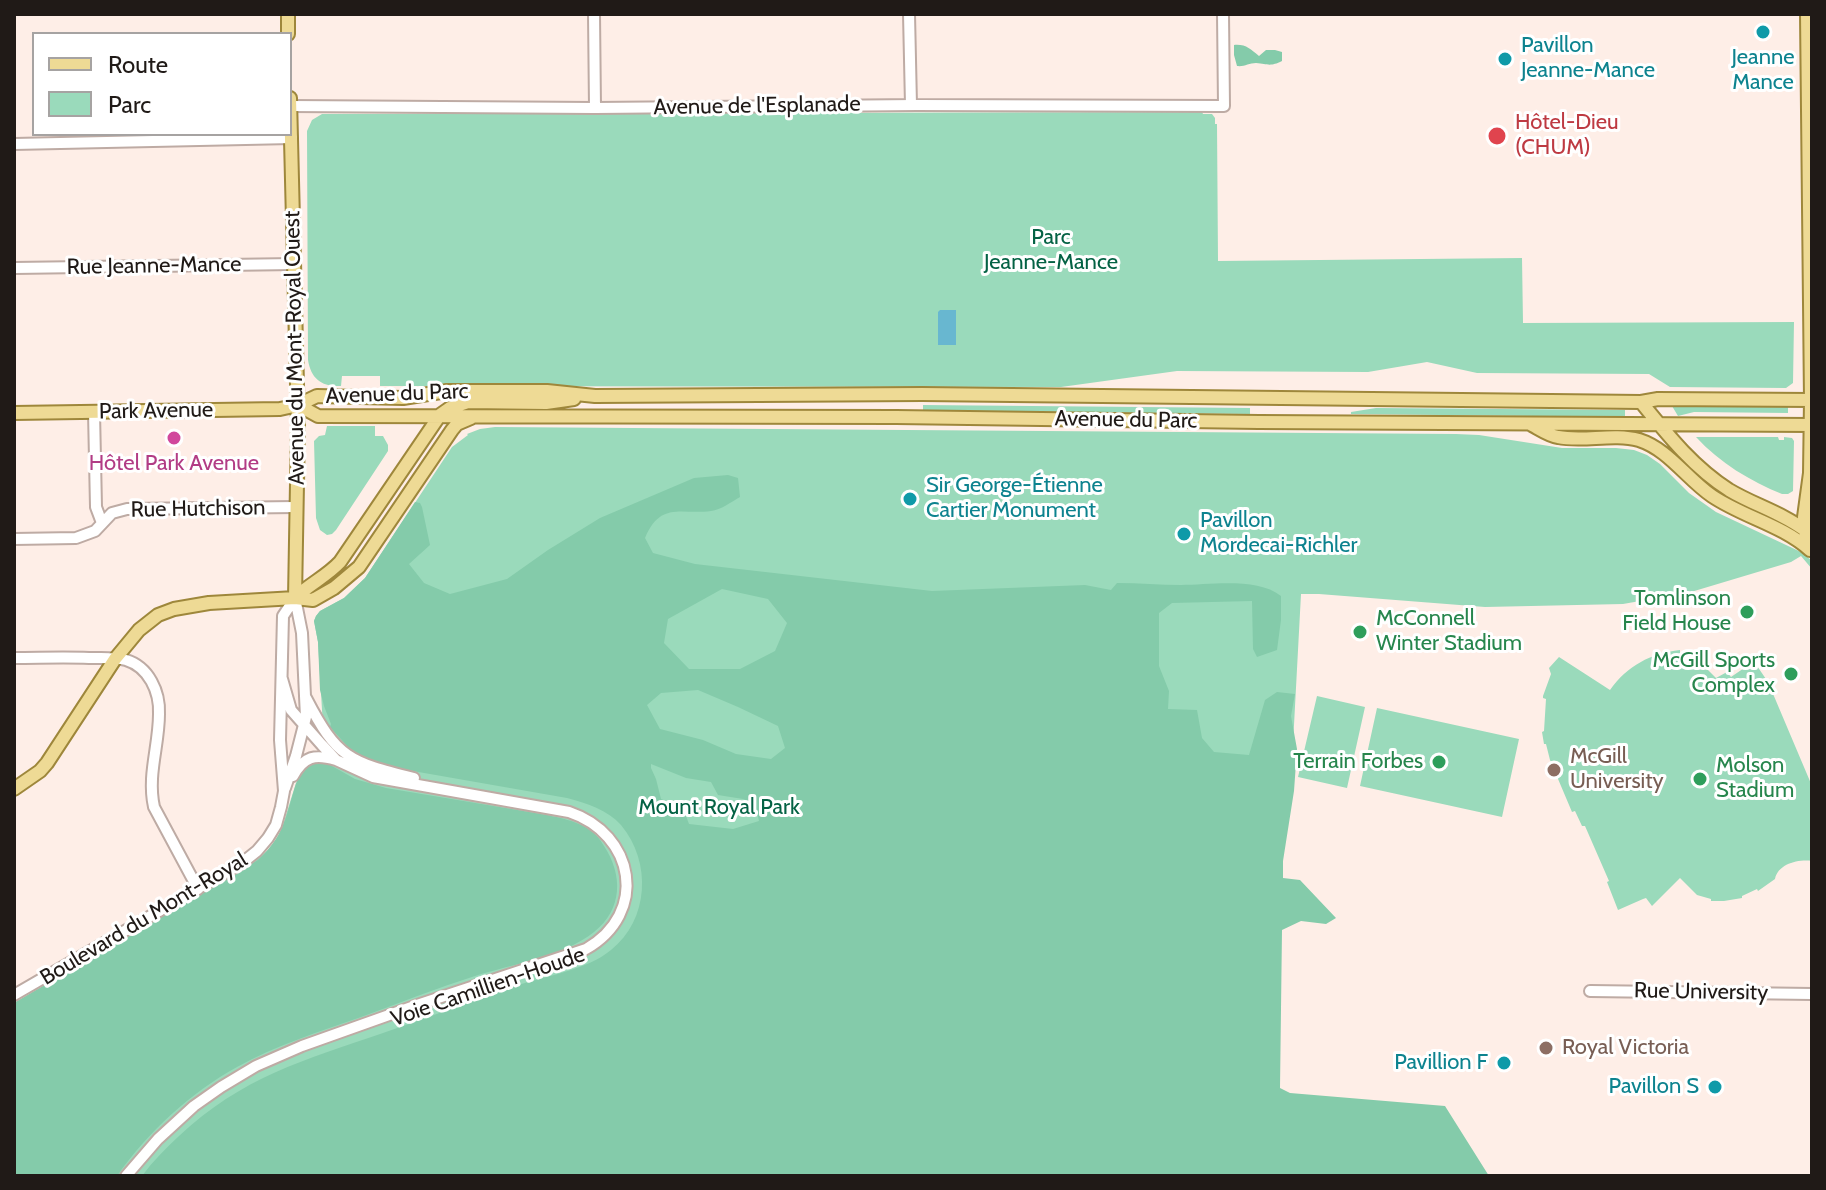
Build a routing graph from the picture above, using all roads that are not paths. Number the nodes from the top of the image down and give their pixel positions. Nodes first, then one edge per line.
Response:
1 (594, 14) edge
2 (909, 14) edge
3 (1223, 14) edge
4 (1807, 14) edge
5 (1810, 104) edge
6 (911, 105) junction
7 (292, 106) edge
8 (595, 108) junction
9 (292, 138) joint
10 (14, 144) edge
11 (1810, 174) edge
12 (295, 264) junction
13 (14, 268) edge
14 (595, 396) junction
15 (1811, 400) edge
16 (1641, 402) junction
17 (298, 405) junction
18 (94, 412) junction
19 (14, 413) edge
20 (440, 415) junction
21 (478, 415) junction
22 (1527, 423) junction
23 (1659, 424) junction
24 (1811, 425) edge
25 (1811, 479) edge
26 (296, 507) junction
27 (102, 523) junction
28 (14, 539) edge
29 (1809, 541) edge
30 (295, 598) junction
31 (14, 658) edge
32 (115, 659) junction
33 (282, 679) junction
34 (306, 698) junction
35 (305, 726) junction
36 (336, 760) junction
37 (17, 785) edge
38 (284, 791) junction
39 (198, 889) junction
40 (1590, 991) dead end
41 (1812, 994) edge
42 (14, 995) edge
43 (126, 1176) edge
44 (132, 1176) edge

1 - 8 street
2 - 6 street
3 - 6 street, Avenue de l'Esplanade
4 - 5 main road
5 - 11 main road
6 - 8 street, Avenue de l'Esplanade
7 - 8 street, Avenue de l'Esplanade
9 - 10 street
9 - 12 main road, Avenue du Mont-Royal Ouest
11 - 15 main road
12 - 13 street, Rue Jeanne-Mance
12 - 17 main road, Avenue du Mont-Royal Ouest
14 - 16 main road, Avenue du Parc
14 - 17 main road, Avenue du Parc
14 - 20 main road, Avenue du Parc
15 - 16 main road, Avenue du Parc
15 - 24 main road
16 - 23 main road
17 - 18 main road, Park Avenue
17 - 20 main road, Avenue du Parc
17 - 26 main road, Avenue du Mont-Royal Ouest
18 - 19 main road, Park Avenue
18 - 27 street
20 - 21 main road, Avenue du Parc
20 - 30 main road
21 - 22 main road, Avenue du Parc
21 - 30 main road
22 - 23 main road, Avenue du Parc
22 - 29 main road
23 - 24 main road, Avenue du Parc
23 - 29 main road
24 - 25 main road
25 - 29 main road
26 - 27 street, Rue Hutchison
26 - 30 main road, Avenue du Mont-Royal Ouest
27 - 28 street, Rue Hutchison
30 - 32 main road
30 - 33 street, Boulevard du Mont-Royal
30 - 34 street, Boulevard du Mont-Royal
31 - 32 street
32 - 37 main road
32 - 39 street
33 - 35 street, Boulevard du Mont-Royal
33 - 38 street, Boulevard du Mont-Royal
34 - 35 street, Boulevard du Mont-Royal
34 - 44 street, Voie Camillien-Houde
35 - 36 street, Voie Camillien-Houde
35 - 38 street, Boulevard du Mont-Royal
36 - 38 street
36 - 43 street, Voie Camillien-Houde
38 - 39 street, Boulevard du Mont-Royal
39 - 42 street, Boulevard du Mont-Royal
40 - 41 street, Rue University

